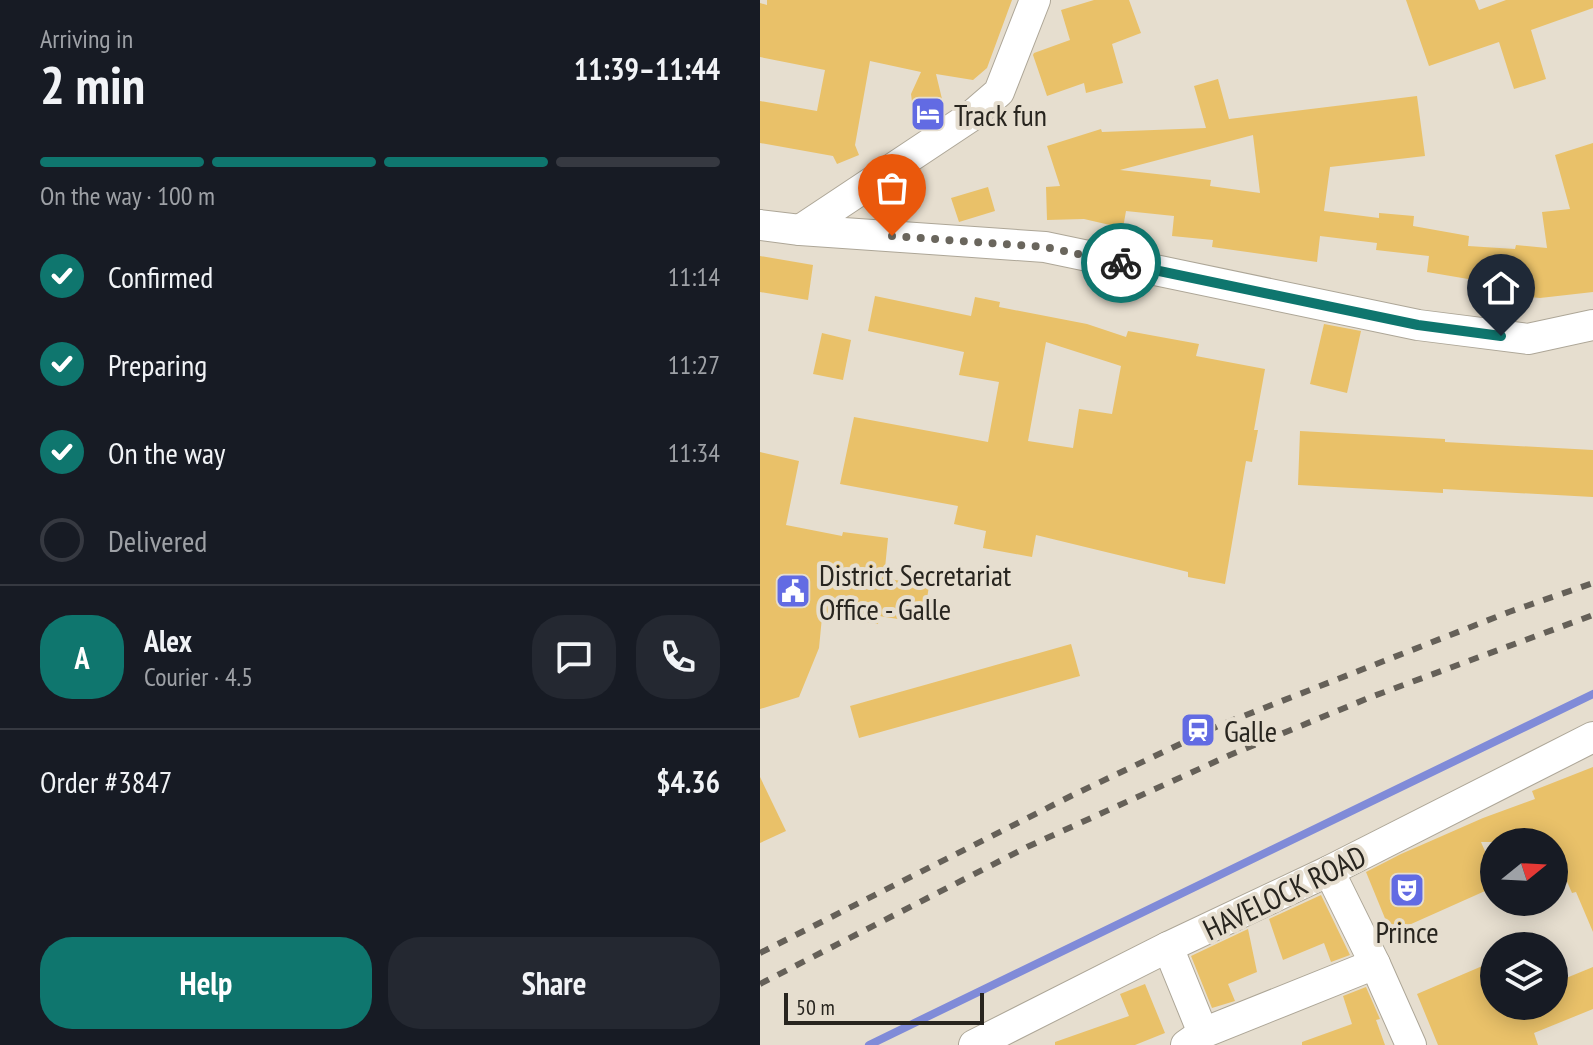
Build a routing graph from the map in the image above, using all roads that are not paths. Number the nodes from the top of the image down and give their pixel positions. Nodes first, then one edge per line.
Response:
1 (1035, 0) edge
2 (760, 225) edge
3 (800, 230) junction
4 (1593, 325) edge
5 (1593, 737) edge
6 (1329, 871) junction
7 (1168, 947) junction
8 (1375, 964) junction
9 (1194, 1039) edge
10 (983, 1043) edge
11 (1411, 1045) edge

1 - 3 street
2 - 3 street
3 - 4 street
5 - 6 street, HAVELOCK ROAD
6 - 7 street, HAVELOCK ROAD
6 - 8 street
7 - 9 street
7 - 10 street, HAVELOCK ROAD
8 - 9 street
8 - 11 street

